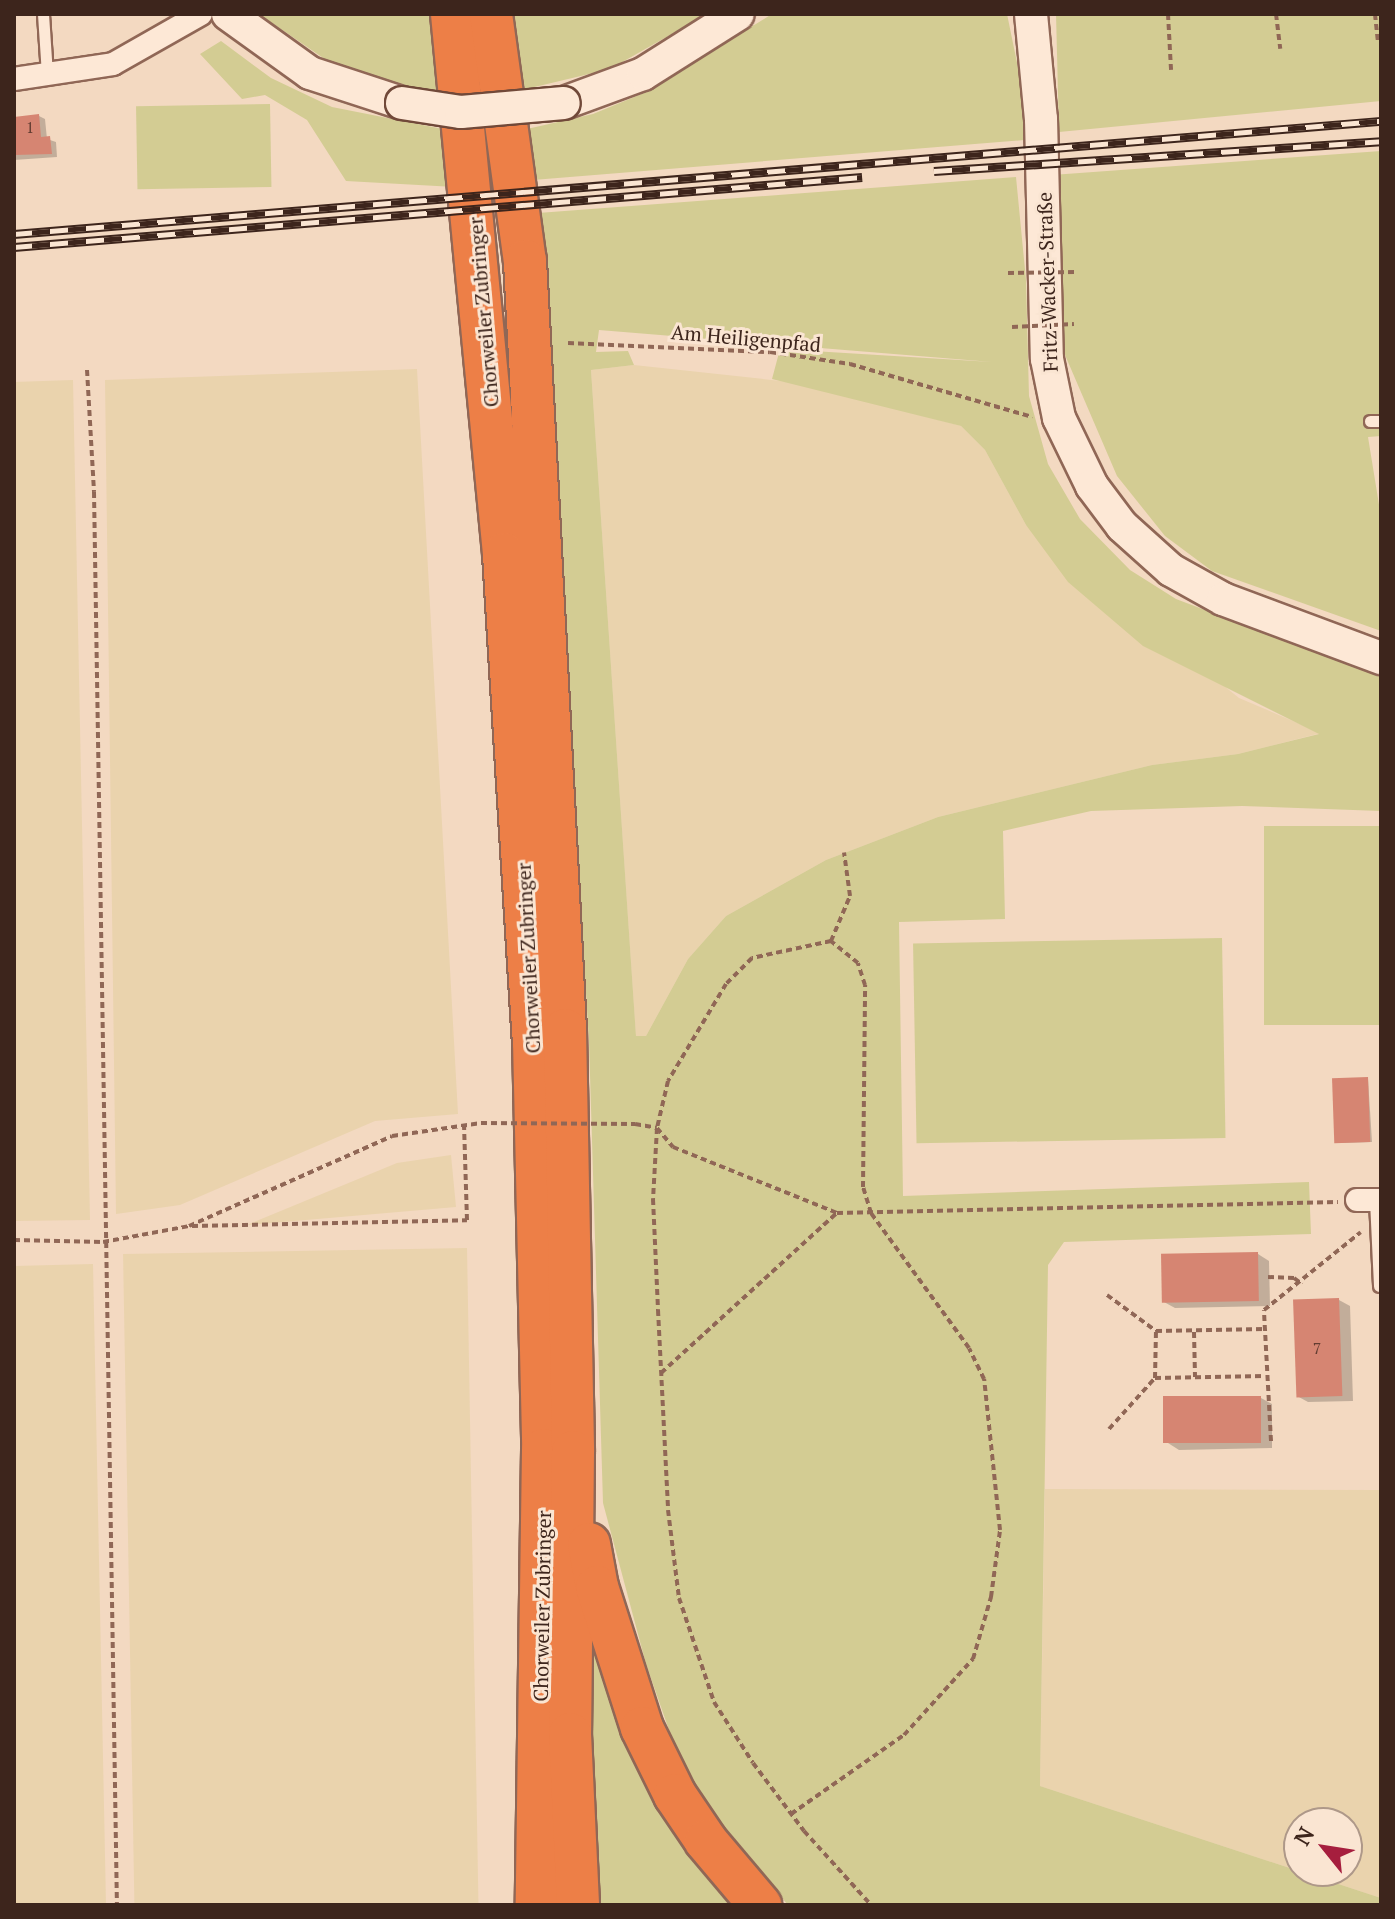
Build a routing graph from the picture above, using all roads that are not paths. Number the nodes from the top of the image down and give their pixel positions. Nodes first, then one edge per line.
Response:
1 (43, 14) edge
2 (201, 14) edge
3 (228, 14) edge
4 (452, 14) edge
5 (491, 14) edge
6 (738, 14) edge
7 (1031, 14) edge
8 (47, 76) junction
9 (14, 79) edge
10 (1381, 658) edge
11 (1370, 1200) edge
12 (1379, 1286) dead end
13 (573, 1452) junction
14 (537, 1905) edge
15 (578, 1905) edge
16 (760, 1905) edge

1 - 8 lane
2 - 8 street
3 - 6 street, bridge
4 - 14 highway, Chorweiler Zubringer
5 - 13 highway, Chorweiler Zubringer
7 - 10 street, Fritz-Wacker-Straße
8 - 9 street
11 - 12 lane
13 - 15 highway, Chorweiler Zubringer
13 - 16 highway, Chorweiler Zubringer

